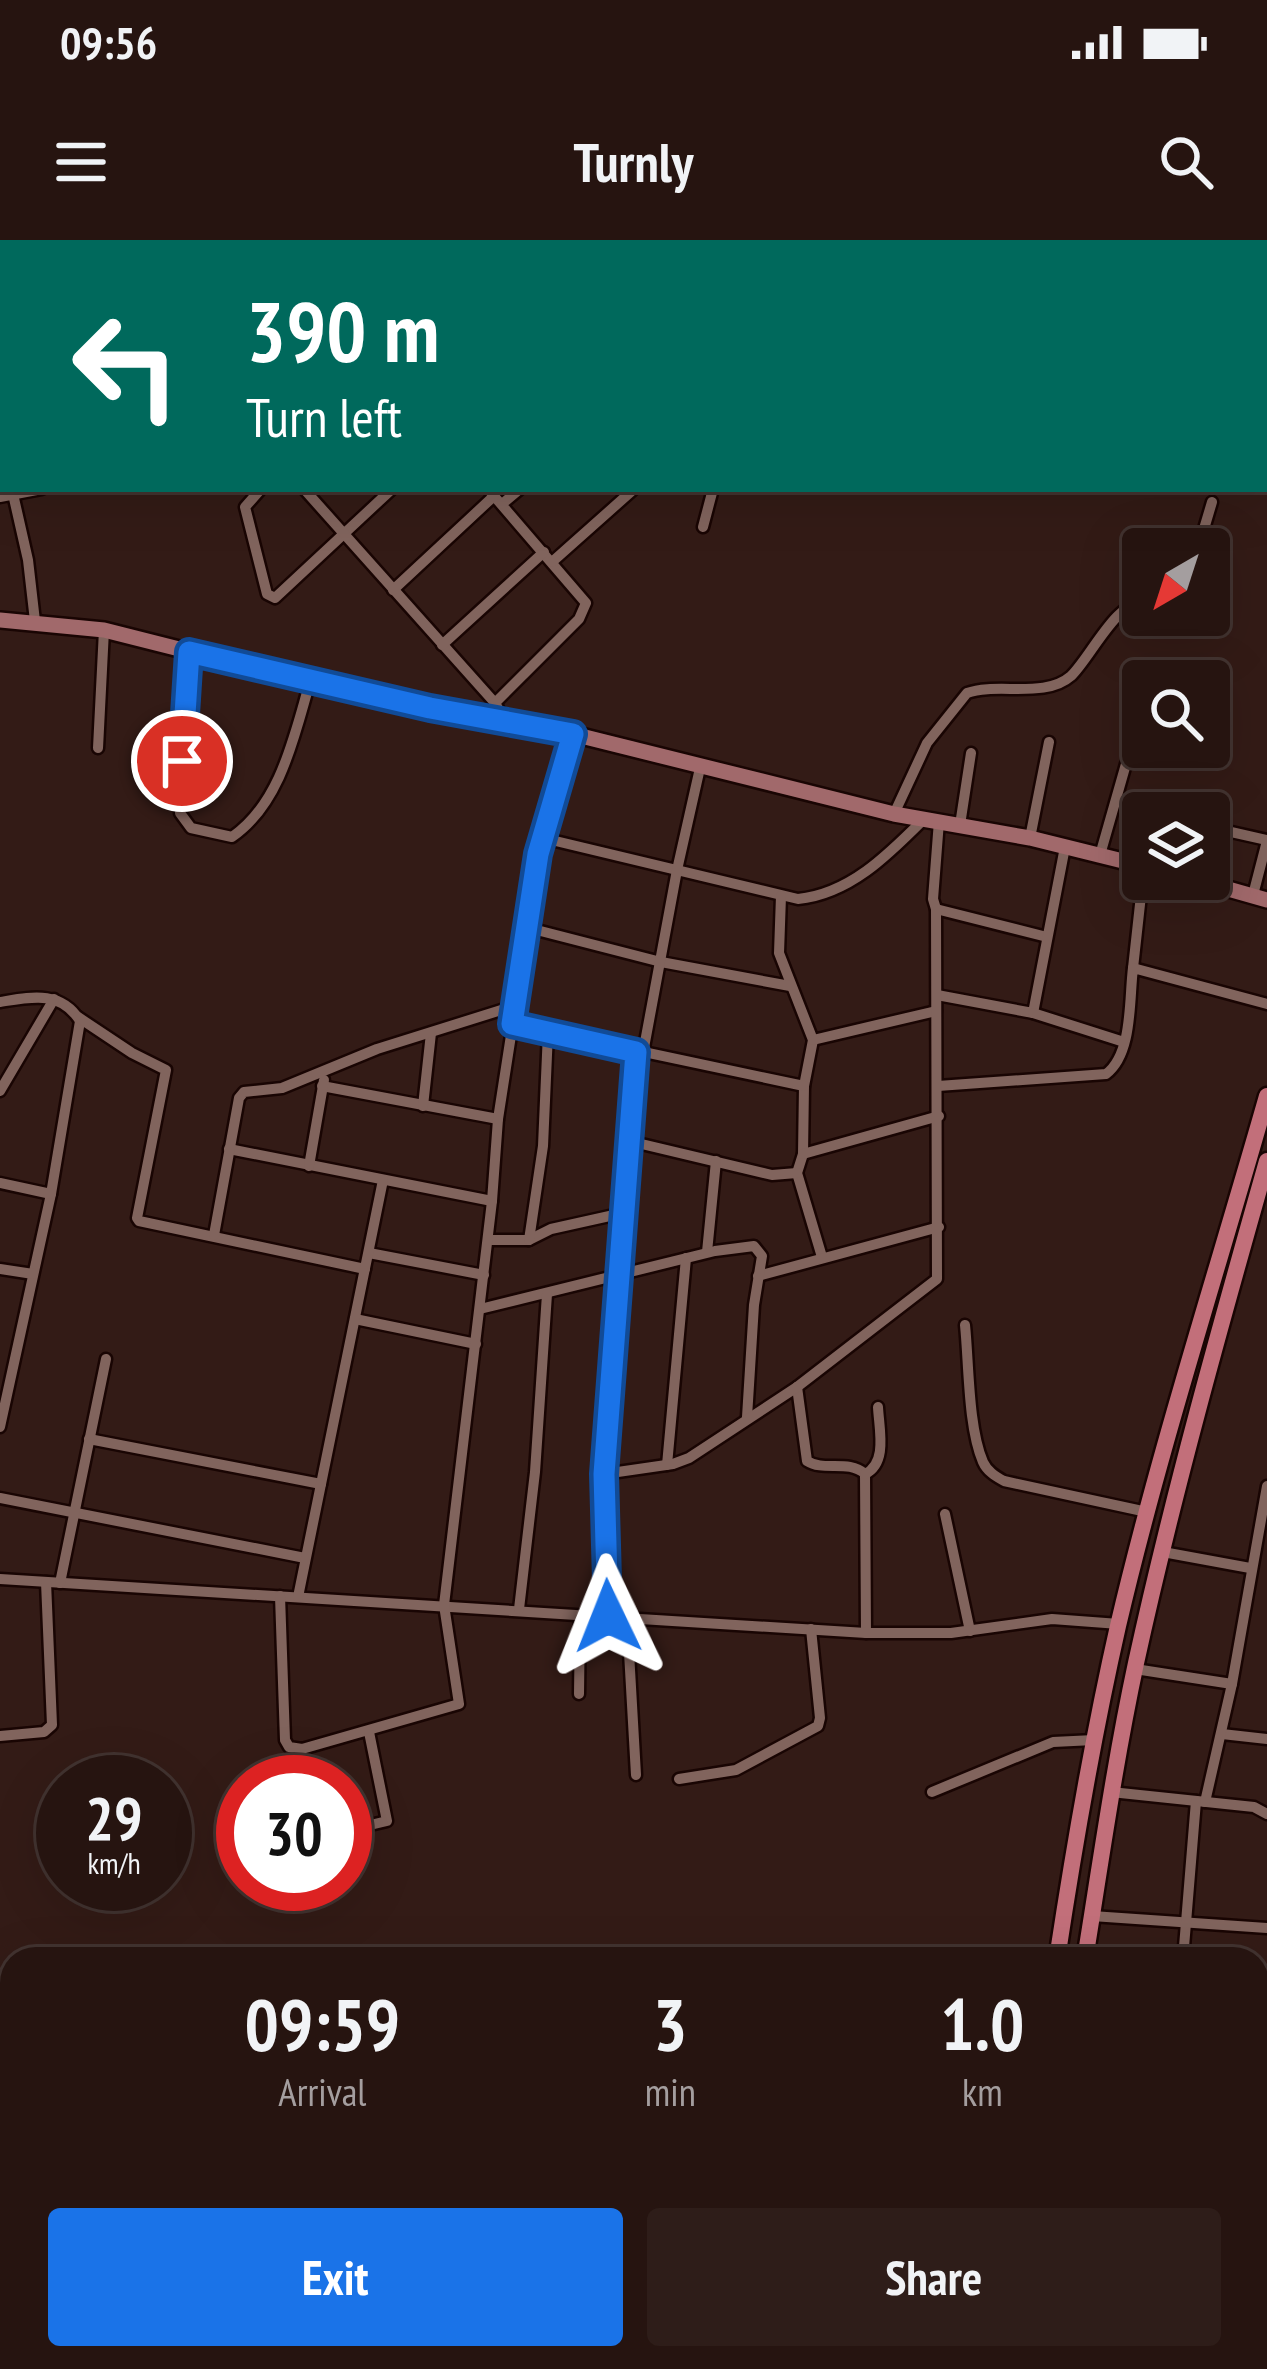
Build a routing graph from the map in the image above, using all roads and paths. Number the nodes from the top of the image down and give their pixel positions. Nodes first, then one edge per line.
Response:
1 (258, 492) edge
2 (307, 492) edge
3 (389, 492) edge
4 (630, 492) edge
5 (711, 492) edge
6 (7, 496) edge
7 (495, 496) edge
8 (1212, 502) dead end
9 (703, 527) dead end
10 (1204, 528) edge
11 (344, 535) junction
12 (548, 557) junction
13 (393, 590) junction
14 (1122, 611) edge
15 (0, 620) edge
16 (35, 621) junction
17 (104, 630) junction
18 (442, 645) junction
19 (189, 652) junction
20 (310, 682) junction
21 (495, 703) junction
22 (505, 721) junction
23 (573, 734) junction
24 (1049, 742) dead end
25 (98, 748) dead end
26 (971, 753) dead end
27 (700, 768) junction
28 (1125, 768) edge
29 (894, 814) junction
30 (931, 820) junction
31 (960, 825) junction
32 (1230, 832) edge
33 (543, 838) junction
34 (1030, 838) junction
35 (1267, 840) edge
36 (1065, 847) junction
37 (1100, 856) junction
38 (1122, 861) edge
39 (676, 870) junction
40 (1230, 889) edge
41 (781, 896) junction
42 (1260, 898) edge
43 (1140, 900) edge
44 (936, 909) junction
45 (525, 927) junction
46 (1047, 937) junction
47 (661, 962) junction
48 (1133, 968) junction
49 (790, 986) junction
50 (937, 995) junction
51 (54, 999) junction
52 (0, 1001) edge
53 (1267, 1004) edge
54 (514, 1006) junction
55 (936, 1011) junction
56 (1033, 1013) junction
57 (78, 1017) junction
58 (512, 1024) junction
59 (548, 1032) junction
60 (431, 1034) junction
61 (813, 1040) junction
62 (1124, 1042) junction
63 (640, 1052) junction
64 (326, 1069) junction
65 (804, 1085) junction
66 (938, 1086) junction
67 (322, 1087) junction
68 (0, 1091) edge
69 (1267, 1096) edge
70 (423, 1106) junction
71 (939, 1116) junction
72 (498, 1119) junction
73 (629, 1141) junction
74 (229, 1149) junction
75 (803, 1154) junction
76 (716, 1161) junction
77 (1267, 1161) edge
78 (309, 1166) junction
79 (797, 1173) junction
80 (383, 1180) junction
81 (0, 1183) edge
82 (51, 1194) junction
83 (493, 1201) junction
84 (623, 1213) junction
85 (939, 1227) junction
86 (214, 1235) junction
87 (488, 1240) junction
88 (529, 1240) junction
89 (707, 1252) junction
90 (369, 1253) junction
91 (822, 1257) junction
92 (686, 1258) junction
93 (0, 1269) edge
94 (365, 1269) junction
95 (33, 1274) junction
96 (484, 1275) junction
97 (617, 1276) junction
98 (758, 1276) junction
99 (547, 1294) junction
100 (480, 1310) junction
101 (355, 1319) junction
102 (964, 1325) dead end
103 (476, 1344) junction
104 (106, 1359) dead end
105 (797, 1388) junction
106 (878, 1407) dead end
107 (746, 1417) junction
108 (0, 1427) edge
109 (89, 1439) junction
110 (667, 1465) junction
111 (604, 1474) junction
112 (865, 1474) junction
113 (321, 1484) junction
114 (1266, 1490) edge
115 (0, 1498) edge
116 (76, 1510) junction
117 (1147, 1513) junction
118 (945, 1514) dead end
119 (1162, 1552) junction
120 (305, 1558) junction
121 (1250, 1568) junction
122 (0, 1579) edge
123 (46, 1582) junction
124 (60, 1583) junction
125 (280, 1596) junction
126 (298, 1597) junction
127 (445, 1605) junction
128 (519, 1609) junction
129 (580, 1616) junction
130 (608, 1616) junction
131 (627, 1617) junction
132 (1119, 1624) junction
133 (811, 1629) junction
134 (970, 1631) junction
135 (866, 1633) junction
136 (1135, 1669) junction
137 (1232, 1684) junction
138 (579, 1694) dead end
139 (369, 1732) junction
140 (1222, 1734) junction
141 (0, 1736) edge
142 (1267, 1739) edge
143 (1094, 1740) junction
144 (636, 1775) dead end
145 (680, 1779) dead end
146 (932, 1792) dead end
147 (1111, 1792) junction
148 (1200, 1802) junction
149 (1267, 1814) edge
150 (372, 1825) edge
151 (1092, 1916) junction
152 (1187, 1922) junction
153 (1267, 1928) edge
154 (1059, 1947) edge
155 (1087, 1947) edge
156 (1184, 1947) edge

1 - 11 street
2 - 11 street
3 - 11 street
4 - 12 street
5 - 9 street
6 - 16 street
7 - 12 street
7 - 13 street
8 - 10 street
11 - 13 street
12 - 18 street
12 - 21 street
13 - 18 street
14 - 29 street
15 - 16 street
16 - 17 street
17 - 19 street
17 - 25 street
18 - 21 street
19 - 20 street
19 - 20 street
20 - 22 street
21 - 22 street
22 - 23 street
23 - 27 street
23 - 33 street
24 - 34 street
26 - 31 street
27 - 29 street
27 - 39 street
28 - 37 street
29 - 30 street
30 - 31 street
30 - 41 street
30 - 44 street
31 - 34 street
32 - 35 street
33 - 39 street
33 - 45 street
34 - 36 street
35 - 42 street
36 - 37 street
36 - 46 street
37 - 38 street
39 - 41 street
39 - 47 street
40 - 42 street
41 - 49 street
43 - 48 street
44 - 46 street
44 - 50 street
45 - 47 street
45 - 54 street
46 - 56 street
47 - 49 street
47 - 63 street
48 - 53 street
48 - 62 street
49 - 61 street
50 - 55 street
50 - 56 street
51 - 52 street
51 - 57 street
51 - 68 street
54 - 58 street
54 - 60 street
55 - 61 street
55 - 66 street
56 - 62 street
57 - 82 street
57 - 86 street
58 - 59 street
58 - 72 street
59 - 63 street
59 - 88 street
60 - 64 street
60 - 70 street
61 - 65 street
62 - 66 street
63 - 65 street
63 - 73 street
64 - 67 street
64 - 74 street
65 - 75 street
66 - 71 street
67 - 70 street
67 - 78 street
69 - 117 main road
70 - 72 street
71 - 75 street
71 - 85 street
72 - 83 street
73 - 76 street
73 - 84 street
74 - 78 street
74 - 86 street
75 - 79 street
76 - 79 street
76 - 89 street
77 - 119 main road
78 - 80 street
79 - 91 street
80 - 83 street
80 - 90 street
81 - 82 street
82 - 95 street
83 - 87 street
84 - 88 street
84 - 97 street
85 - 91 street
85 - 105 street
86 - 94 street
87 - 88 street
87 - 96 street
89 - 92 street
89 - 98 street
90 - 94 street
90 - 96 street
91 - 98 street
92 - 97 street
92 - 110 street
93 - 95 street
94 - 101 street
95 - 108 street
96 - 100 street
97 - 99 street
97 - 111 street
98 - 107 street
99 - 100 street
99 - 128 street
100 - 103 street
101 - 103 street
101 - 113 street
102 - 117 street
103 - 127 street
104 - 109 street
105 - 107 street
105 - 112 street
106 - 112 street
107 - 110 street
109 - 113 street
109 - 116 street
110 - 111 street
111 - 130 street
112 - 135 street
113 - 120 street
114 - 121 street
115 - 116 street
116 - 120 street
116 - 124 street
117 - 132 main road
118 - 134 street
119 - 121 street
119 - 136 main road
120 - 126 street
121 - 137 street
122 - 123 street
123 - 124 street
123 - 141 street
124 - 125 street
125 - 126 street
125 - 139 street
126 - 127 street
127 - 128 street
127 - 139 street
128 - 129 street
129 - 130 street
129 - 138 street
130 - 131 street
131 - 133 street
131 - 144 street
132 - 134 street
132 - 143 main road
133 - 135 street
133 - 145 street
134 - 135 street
136 - 137 street
136 - 147 main road
137 - 140 street
139 - 150 street
140 - 142 street
140 - 148 street
143 - 146 street
143 - 154 main road
147 - 148 street
147 - 151 main road
148 - 149 street
148 - 152 street
151 - 152 street
151 - 155 main road
152 - 153 street
152 - 156 street

